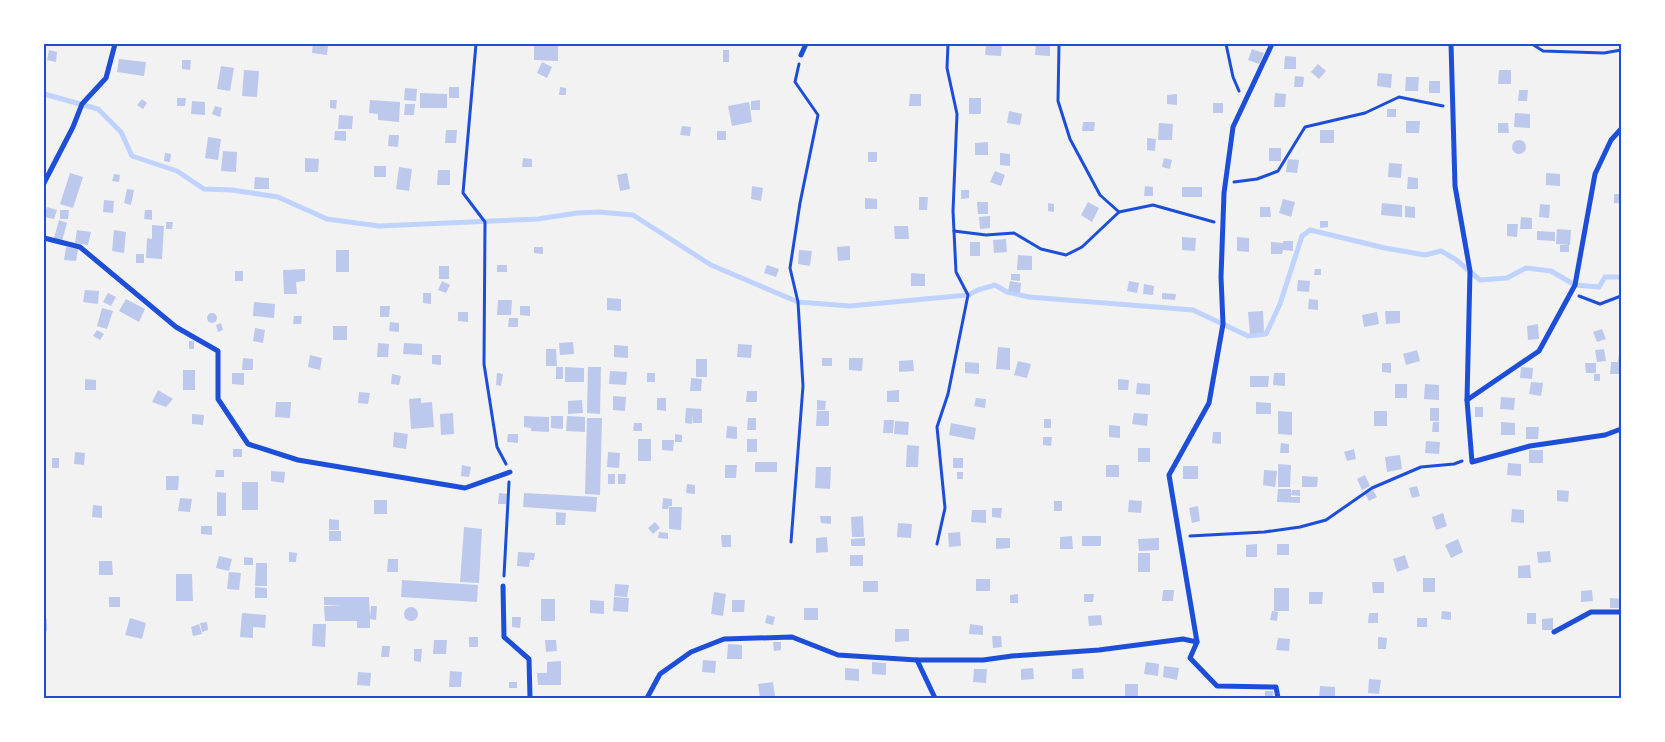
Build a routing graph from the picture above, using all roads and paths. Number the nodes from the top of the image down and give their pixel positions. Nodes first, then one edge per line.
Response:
1 (115, 44) edge
2 (476, 44) edge
3 (806, 44) edge
4 (948, 44) edge
5 (1059, 44) edge
6 (1226, 44) edge
7 (1272, 44) edge
8 (1451, 44) edge
9 (1532, 44) edge
10 (1621, 50) edge
11 (801, 55) joint
12 (1244, 103) junction
13 (1453, 108) junction
14 (1621, 129) edge
15 (44, 183) edge
16 (1226, 183) junction
17 (1119, 212) junction
18 (1223, 225) junction
19 (954, 230) junction
20 (44, 238) edge
21 (1571, 294) junction
22 (1621, 296) edge
23 (1467, 400) junction
24 (1621, 430) edge
25 (1472, 458) junction
26 (510, 472) junction
27 (1179, 536) junction
28 (791, 542) dead end
29 (937, 544) dead end
30 (503, 586) joint
31 (1621, 612) edge
32 (1554, 632) dead end
33 (1197, 642) junction
34 (917, 660) junction
35 (530, 698) edge
36 (647, 698) edge
37 (935, 698) edge
38 (1278, 698) edge

1 - 15 street
2 - 26 path
3 - 11 street
4 - 19 path
5 - 17 path
6 - 12 path
7 - 12 street
8 - 13 street
9 - 10 path
11 - 28 path
12 - 16 street
13 - 16 path
13 - 23 street
14 - 21 street
16 - 18 street
17 - 18 path
17 - 19 path
18 - 27 street
19 - 29 path
20 - 26 street
21 - 22 path
21 - 23 street
23 - 25 street
24 - 25 street
25 - 27 path
26 - 30 path
27 - 33 street
30 - 35 street
31 - 32 street
33 - 34 street
33 - 38 street
34 - 36 street
34 - 37 street

